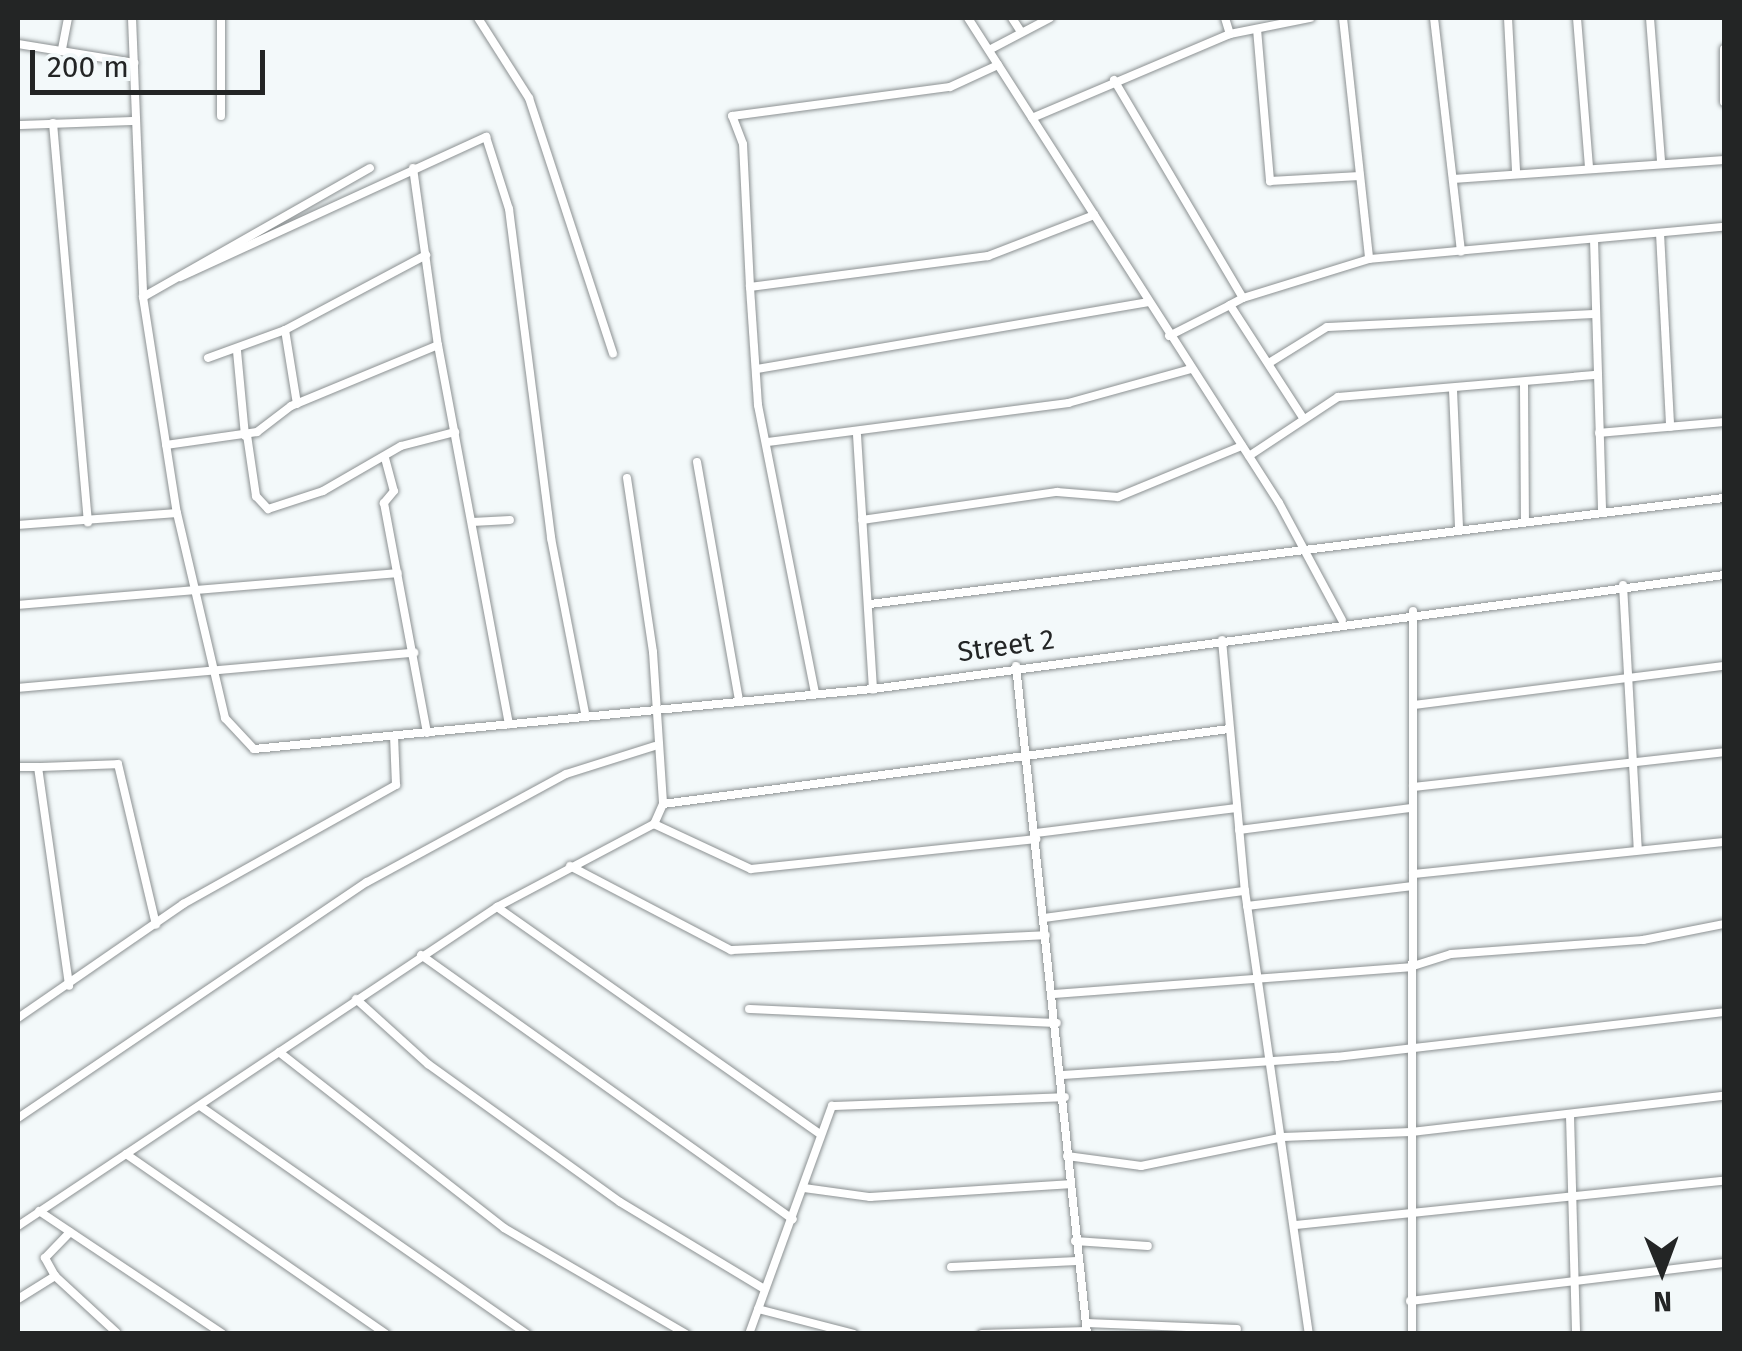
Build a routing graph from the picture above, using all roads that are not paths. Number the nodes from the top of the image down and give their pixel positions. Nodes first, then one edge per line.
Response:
1 (68, 18) edge
2 (132, 18) edge
3 (221, 18) edge
4 (478, 18) edge
5 (968, 18) edge
6 (1012, 18) edge
7 (1050, 18) edge
8 (1225, 18) edge
9 (1310, 18) edge
10 (1343, 18) edge
11 (1434, 18) edge
12 (1508, 18) edge
13 (1576, 18) edge
14 (1650, 18) edge
15 (1257, 28) junction
16 (1021, 32) junction
17 (1230, 34) junction
18 (18, 44) edge
19 (62, 49) junction
20 (1724, 49) edge
21 (989, 50) junction
22 (134, 64) junction
23 (998, 64) junction
24 (1114, 80) junction
25 (1724, 102) edge
26 (221, 116) dead end
27 (1032, 118) junction
28 (135, 121) junction
29 (54, 123) junction
30 (18, 126) edge
31 (1724, 160) edge
32 (1660, 162) junction
33 (370, 168) dead end
34 (413, 168) junction
35 (1589, 168) junction
36 (1516, 173) junction
37 (1360, 176) junction
38 (1453, 179) junction
39 (1094, 215) junction
40 (1724, 227) edge
41 (1660, 233) junction
42 (1594, 239) junction
43 (1461, 251) junction
44 (426, 255) junction
45 (1369, 259) junction
46 (180, 277) junction
47 (750, 287) junction
48 (143, 298) junction
49 (1243, 298) junction
50 (1147, 302) junction
51 (1230, 305) junction
52 (1594, 314) junction
53 (285, 330) junction
54 (1169, 336) junction
55 (438, 345) junction
56 (237, 351) junction
57 (613, 354) dead end
58 (208, 358) dead end
59 (1269, 363) junction
60 (757, 369) junction
61 (1191, 369) junction
62 (1598, 375) junction
63 (1524, 385) junction
64 (1454, 390) junction
65 (297, 404) junction
66 (1303, 418) junction
67 (1724, 422) edge
68 (1670, 427) junction
69 (455, 432) junction
70 (1599, 434) junction
71 (246, 435) junction
72 (856, 436) junction
73 (768, 442) junction
74 (166, 445) junction
75 (1242, 446) junction
76 (1248, 456) junction
77 (385, 458) junction
78 (697, 462) dead end
79 (627, 478) dead end
80 (1724, 498) edge
81 (1602, 511) junction
82 (176, 513) junction
83 (510, 520) dead end
84 (862, 520) junction
85 (1525, 520) junction
86 (88, 522) junction
87 (472, 522) junction
88 (18, 525) edge
89 (1459, 527) junction
90 (1304, 544) junction
91 (398, 573) junction
92 (1724, 575) edge
93 (1623, 585) junction
94 (192, 593) junction
95 (870, 604) junction
96 (18, 605) edge
97 (1413, 611) junction
98 (1342, 620) junction
99 (1222, 640) junction
100 (414, 653) junction
101 (1016, 666) junction
102 (1724, 666) edge
103 (210, 671) junction
104 (1628, 678) junction
105 (18, 688) edge
106 (873, 689) junction
107 (815, 694) junction
108 (739, 700) junction
109 (1414, 705) junction
110 (656, 706) junction
111 (585, 712) junction
112 (509, 724) junction
113 (1229, 729) junction
114 (427, 733) junction
115 (394, 736) junction
116 (655, 746) junction
117 (1724, 752) edge
118 (1026, 753) junction
119 (1632, 762) junction
120 (38, 766) junction
121 (18, 768) edge
122 (1413, 787) junction
123 (663, 804) junction
124 (1236, 808) junction
125 (1410, 808) junction
126 (654, 824) junction
127 (1238, 830) junction
128 (1036, 836) junction
129 (1724, 842) edge
130 (1638, 850) junction
131 (570, 866) junction
132 (1413, 874) junction
133 (1413, 886) junction
134 (1245, 891) junction
135 (1247, 906) junction
136 (496, 907) junction
137 (1044, 918) junction
138 (1724, 924) edge
139 (156, 926) junction
140 (1046, 934) junction
141 (421, 955) junction
142 (1410, 968) junction
143 (1256, 976) junction
144 (70, 986) junction
145 (1054, 994) junction
146 (356, 999) junction
147 (749, 1009) dead end
148 (1724, 1012) edge
149 (18, 1018) edge
150 (1056, 1023) junction
151 (1411, 1047) junction
152 (279, 1052) junction
153 (1269, 1055) junction
154 (1063, 1075) junction
155 (1724, 1096) edge
156 (1065, 1097) junction
157 (200, 1106) junction
158 (1570, 1116) junction
159 (18, 1118) edge
160 (1411, 1132) junction
161 (818, 1133) junction
162 (1283, 1137) junction
163 (126, 1154) junction
164 (1068, 1156) junction
165 (1724, 1181) edge
166 (1069, 1184) junction
167 (804, 1188) junction
168 (1574, 1203) junction
169 (39, 1211) junction
170 (1412, 1218) junction
171 (793, 1219) junction
172 (1296, 1225) junction
173 (18, 1226) edge
174 (70, 1232) junction
175 (1075, 1241) junction
176 (1148, 1246) dead end
177 (1077, 1262) junction
178 (1724, 1262) edge
179 (951, 1267) dead end
180 (55, 1276) junction
181 (1575, 1287) junction
182 (764, 1289) junction
183 (18, 1299) edge
184 (1410, 1302) junction
185 (758, 1309) junction
186 (1237, 1329) dead end
187 (1087, 1330) edge
188 (116, 1333) edge
189 (224, 1334) edge
190 (386, 1334) edge
191 (527, 1334) edge
192 (686, 1334) edge
193 (749, 1334) edge
194 (854, 1334) edge
195 (982, 1334) edge
196 (1309, 1334) edge
197 (1412, 1334) edge
198 (1576, 1334) edge

1 - 19 street
2 - 22 street
3 - 26 street
4 - 57 street
5 - 21 street
6 - 16 street
7 - 16 street
8 - 17 street
9 - 15 street
10 - 37 street
11 - 38 street
12 - 36 street
13 - 35 street
14 - 32 street
15 - 17 street
15 - 37 street
16 - 21 street
17 - 24 street
18 - 19 street
19 - 22 street
20 - 25 street
21 - 23 street
22 - 28 street
23 - 27 street
23 - 47 street
24 - 27 street
24 - 49 street
27 - 39 street
28 - 29 street
28 - 48 street
29 - 30 street
29 - 86 street
31 - 32 street
32 - 35 street
33 - 46 street
34 - 44 street
34 - 46 street
34 - 111 street
35 - 36 street
36 - 38 street
37 - 45 street
38 - 43 street
39 - 47 street
39 - 50 street
40 - 41 street
41 - 42 street
41 - 68 street
42 - 43 street
42 - 52 street
43 - 45 street
44 - 53 street
44 - 55 street
45 - 49 street
46 - 48 street
47 - 60 street
48 - 74 street
49 - 51 street
50 - 54 street
50 - 60 street
51 - 54 street
51 - 59 street
52 - 59 street
52 - 62 street
53 - 56 street
53 - 65 street
54 - 61 street
55 - 65 street
55 - 69 street
56 - 58 street
56 - 71 street
59 - 66 street
60 - 73 street
61 - 72 street
61 - 75 street
62 - 63 street
62 - 70 street
63 - 64 street
63 - 85 street
64 - 66 street
64 - 89 street
65 - 71 street
66 - 76 street
67 - 68 street
68 - 70 street
69 - 77 street
69 - 87 street
70 - 81 street
71 - 74 street
71 - 77 street
72 - 73 street
72 - 84 street
73 - 107 street
74 - 82 street
75 - 76 street
75 - 84 street
76 - 90 street
77 - 91 street
78 - 108 street
79 - 110 street
80 - 81 street
81 - 85 street
82 - 86 street
82 - 94 street
83 - 87 street
84 - 95 street
85 - 89 street
86 - 88 street
87 - 112 street
89 - 90 street
90 - 95 street
90 - 98 street
91 - 94 street
91 - 100 street
92 - 93 street, Street 2
93 - 97 street, Street 2
93 - 104 street
94 - 96 street
94 - 103 street
95 - 106 street
97 - 98 street, Street 2
97 - 109 street
98 - 99 street, Street 2
99 - 101 street, Street 2
99 - 113 street
100 - 103 street
100 - 114 street
101 - 106 street, Street 2
101 - 118 street
102 - 104 street
103 - 105 street
103 - 115 street, Street 2
104 - 109 street
104 - 119 street
106 - 107 street, Street 2
107 - 108 street, Street 2
108 - 110 street, Street 2
109 - 122 street
110 - 111 street, Street 2
110 - 116 street
111 - 112 street, Street 2
112 - 114 street, Street 2
113 - 118 street
113 - 124 street
114 - 115 street, Street 2
115 - 139 street
116 - 123 street
116 - 159 street
117 - 119 street
118 - 123 street
118 - 128 street
119 - 122 street
119 - 130 street
120 - 121 street
120 - 139 street
120 - 144 street
122 - 125 street
123 - 126 street
124 - 127 street
124 - 128 street
125 - 127 street
125 - 132 street
126 - 128 street
126 - 131 street
127 - 134 street
128 - 137 street
129 - 130 street
130 - 132 street
131 - 136 street
131 - 140 street
132 - 133 street
133 - 135 street
133 - 142 street
134 - 135 street
134 - 137 street
135 - 143 street
136 - 141 street
136 - 161 street
137 - 140 street
138 - 142 street
139 - 144 street
140 - 145 street
141 - 146 street
141 - 171 street
142 - 143 street
142 - 151 street
143 - 145 street
143 - 153 street
144 - 149 street
145 - 150 street
146 - 152 street
146 - 182 street
147 - 150 street
148 - 151 street
150 - 154 street
151 - 153 street
151 - 160 street
152 - 157 street
152 - 192 street
153 - 154 street
153 - 162 street
154 - 156 street
155 - 158 street
156 - 161 street
156 - 164 street
157 - 163 street
157 - 191 street
158 - 160 street
158 - 168 street
160 - 162 street
160 - 170 street
161 - 167 street
162 - 164 street
162 - 172 street
163 - 169 street
163 - 190 street
164 - 166 street
165 - 168 street
166 - 167 street
166 - 175 street
167 - 171 street
168 - 170 street
168 - 181 street
169 - 173 street
169 - 174 street
170 - 172 street
170 - 184 street
171 - 182 street
172 - 196 street
174 - 180 street
174 - 189 street
175 - 176 street
175 - 177 street
177 - 179 street
177 - 187 street
178 - 181 street
180 - 183 street
180 - 188 street
181 - 184 street
181 - 198 street
182 - 185 street
184 - 197 street
185 - 193 street
185 - 194 street
186 - 187 street
187 - 195 street

